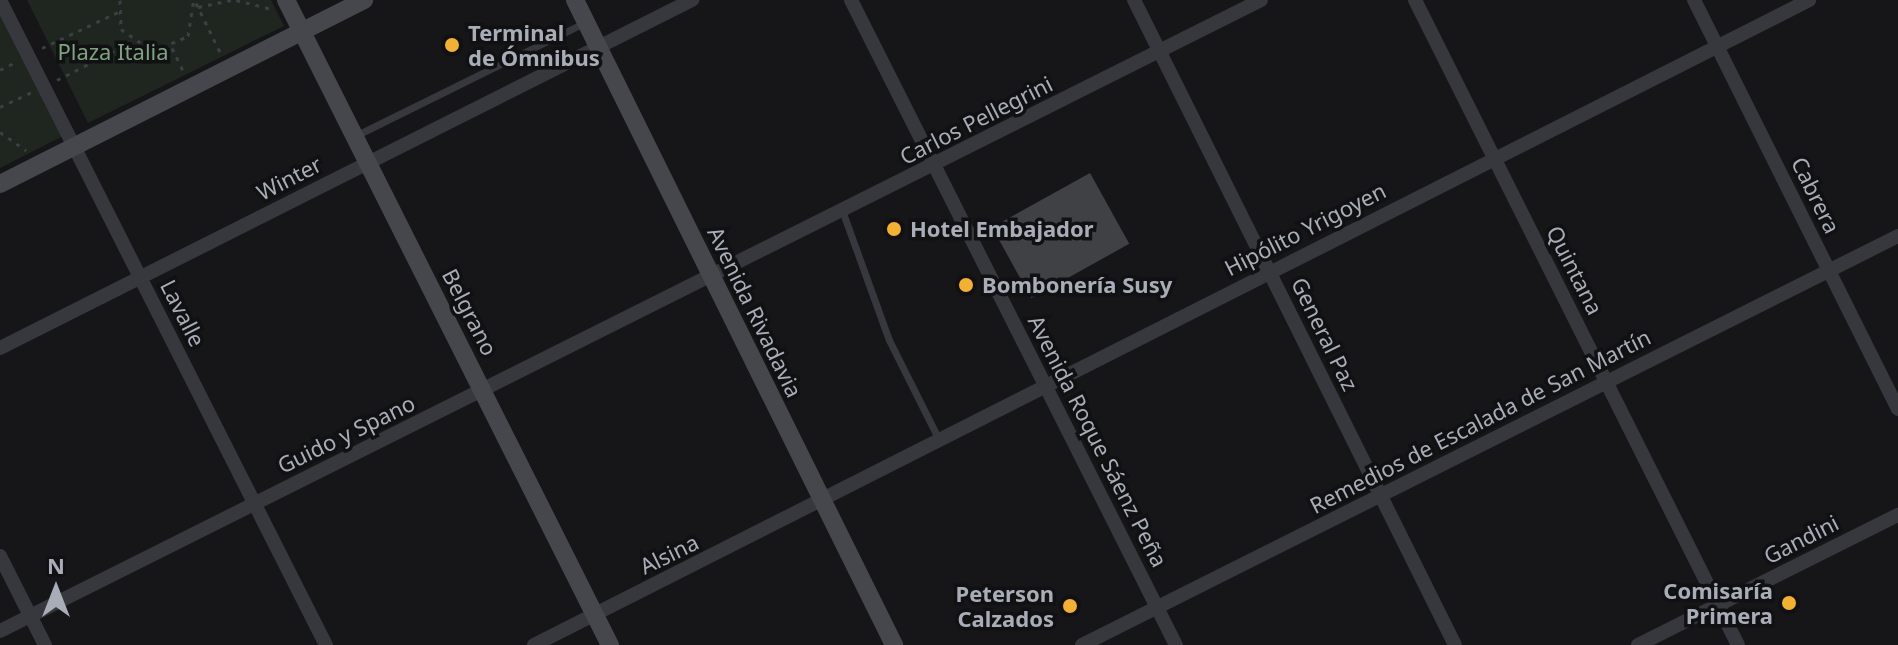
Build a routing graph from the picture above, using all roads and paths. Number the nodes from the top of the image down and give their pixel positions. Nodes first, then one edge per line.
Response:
1 (0, 0) edge
2 (120, 0) edge
3 (195, 0) edge
4 (234, 0) edge
5 (364, 0) edge
6 (575, 0) edge
7 (692, 0) edge
8 (851, 0) edge
9 (1134, 0) edge
10 (1261, 0) edge
11 (1415, 0) edge
12 (1694, 0) edge
13 (1809, 0) edge
14 (198, 7) junction
15 (118, 12) junction
16 (294, 16) edge
17 (586, 22) junction
18 (132, 42) junction
19 (1717, 46) junction
20 (598, 47) junction
21 (172, 48) junction
22 (1160, 52) junction
23 (28, 55) junction
24 (228, 70) junction
25 (44, 87) junction
26 (192, 88) junction
27 (0, 107) edge
28 (0, 132) edge
29 (355, 136) junction
30 (75, 146) junction
31 (1494, 158) junction
32 (43, 163) junction
33 (369, 163) junction
34 (935, 166) junction
35 (0, 184) edge
36 (843, 213) junction
37 (1898, 236) edge
38 (1829, 270) junction
39 (1269, 271) junction
40 (140, 277) junction
41 (712, 280) junction
42 (0, 348) edge
43 (1606, 382) junction
44 (1044, 384) junction
45 (483, 393) junction
46 (1898, 409) edge
47 (939, 440) junction
48 (1380, 495) junction
49 (823, 501) junction
50 (254, 503) junction
51 (1898, 515) edge
52 (0, 556) edge
53 (1718, 605) junction
54 (1157, 607) junction
55 (595, 615) junction
56 (30, 616) junction
57 (0, 631) edge
58 (45, 645) edge
59 (326, 645) edge
60 (534, 645) edge
61 (610, 645) edge
62 (894, 645) edge
63 (1082, 645) edge
64 (1176, 645) edge
65 (1455, 645) edge
66 (1638, 645) edge
67 (1738, 645) edge

1 - 23 street, Lavalle
2 - 15 path
3 - 14 path
3 - 21 path
4 - 14 path
4 - 16 path
5 - 16 main road
6 - 17 main road, Avenida Rivadavia
7 - 20 street, Winter
8 - 34 street, Avenida Roque Sáenz Peña
9 - 22 street, General Paz
10 - 22 street, Carlos Pellegrini
11 - 31 street, Quintana
12 - 19 street, Cabrera
13 - 19 street, Hipólito Yrigoyen
14 - 24 path
15 - 18 path
15 - 23 path
16 - 24 main road
16 - 29 main road, Belgrano
17 - 20 main road, Avenida Rivadavia
17 - 29 lane
18 - 21 path
18 - 25 path
19 - 31 street, Hipólito Yrigoyen
19 - 38 street, Cabrera
20 - 33 street, Winter
20 - 41 main road, Avenida Rivadavia
21 - 26 path
22 - 34 street, Carlos Pellegrini
22 - 39 street, General Paz
23 - 25 street, Lavalle
24 - 26 main road
25 - 27 path
25 - 30 street, Lavalle
26 - 30 main road
28 - 32 path
29 - 33 main road, Belgrano
30 - 32 main road
30 - 40 street, Lavalle
31 - 39 street, Hipólito Yrigoyen
31 - 43 street, Quintana
32 - 35 main road
33 - 40 street, Winter
33 - 45 main road, Belgrano
34 - 36 street, Carlos Pellegrini
34 - 44 street, Avenida Roque Sáenz Peña
36 - 41 street, Carlos Pellegrini
36 - 47 lane
37 - 38 street, Remedios de Escalada de San Martín
38 - 43 street, Remedios de Escalada de San Martín
38 - 46 street, Cabrera
39 - 44 street, Hipólito Yrigoyen
39 - 48 street, General Paz
40 - 42 street, Winter
40 - 50 street, Lavalle
41 - 45 street, Guido y Spano
41 - 49 main road, Avenida Rivadavia
43 - 48 street, Remedios de Escalada de San Martín
43 - 53 street, Quintana
44 - 47 street, Hipólito Yrigoyen
44 - 54 street, Avenida Roque Sáenz Peña
45 - 50 street, Guido y Spano
45 - 55 main road, Belgrano
47 - 49 street, Hipólito Yrigoyen
48 - 54 street, Remedios de Escalada de San Martín
48 - 65 street, General Paz
49 - 55 street, Alsina
49 - 62 main road, Avenida Rivadavia
50 - 56 street, Guido y Spano
50 - 59 street, Lavalle
51 - 53 street, Gandini
52 - 56 street
53 - 66 street, Gandini
53 - 67 street, Quintana
54 - 63 street, Remedios de Escalada de San Martín
54 - 64 street, Avenida Roque Sáenz Peña
55 - 60 street, Alsina
55 - 61 main road, Belgrano
56 - 57 street, Guido y Spano
56 - 58 street

